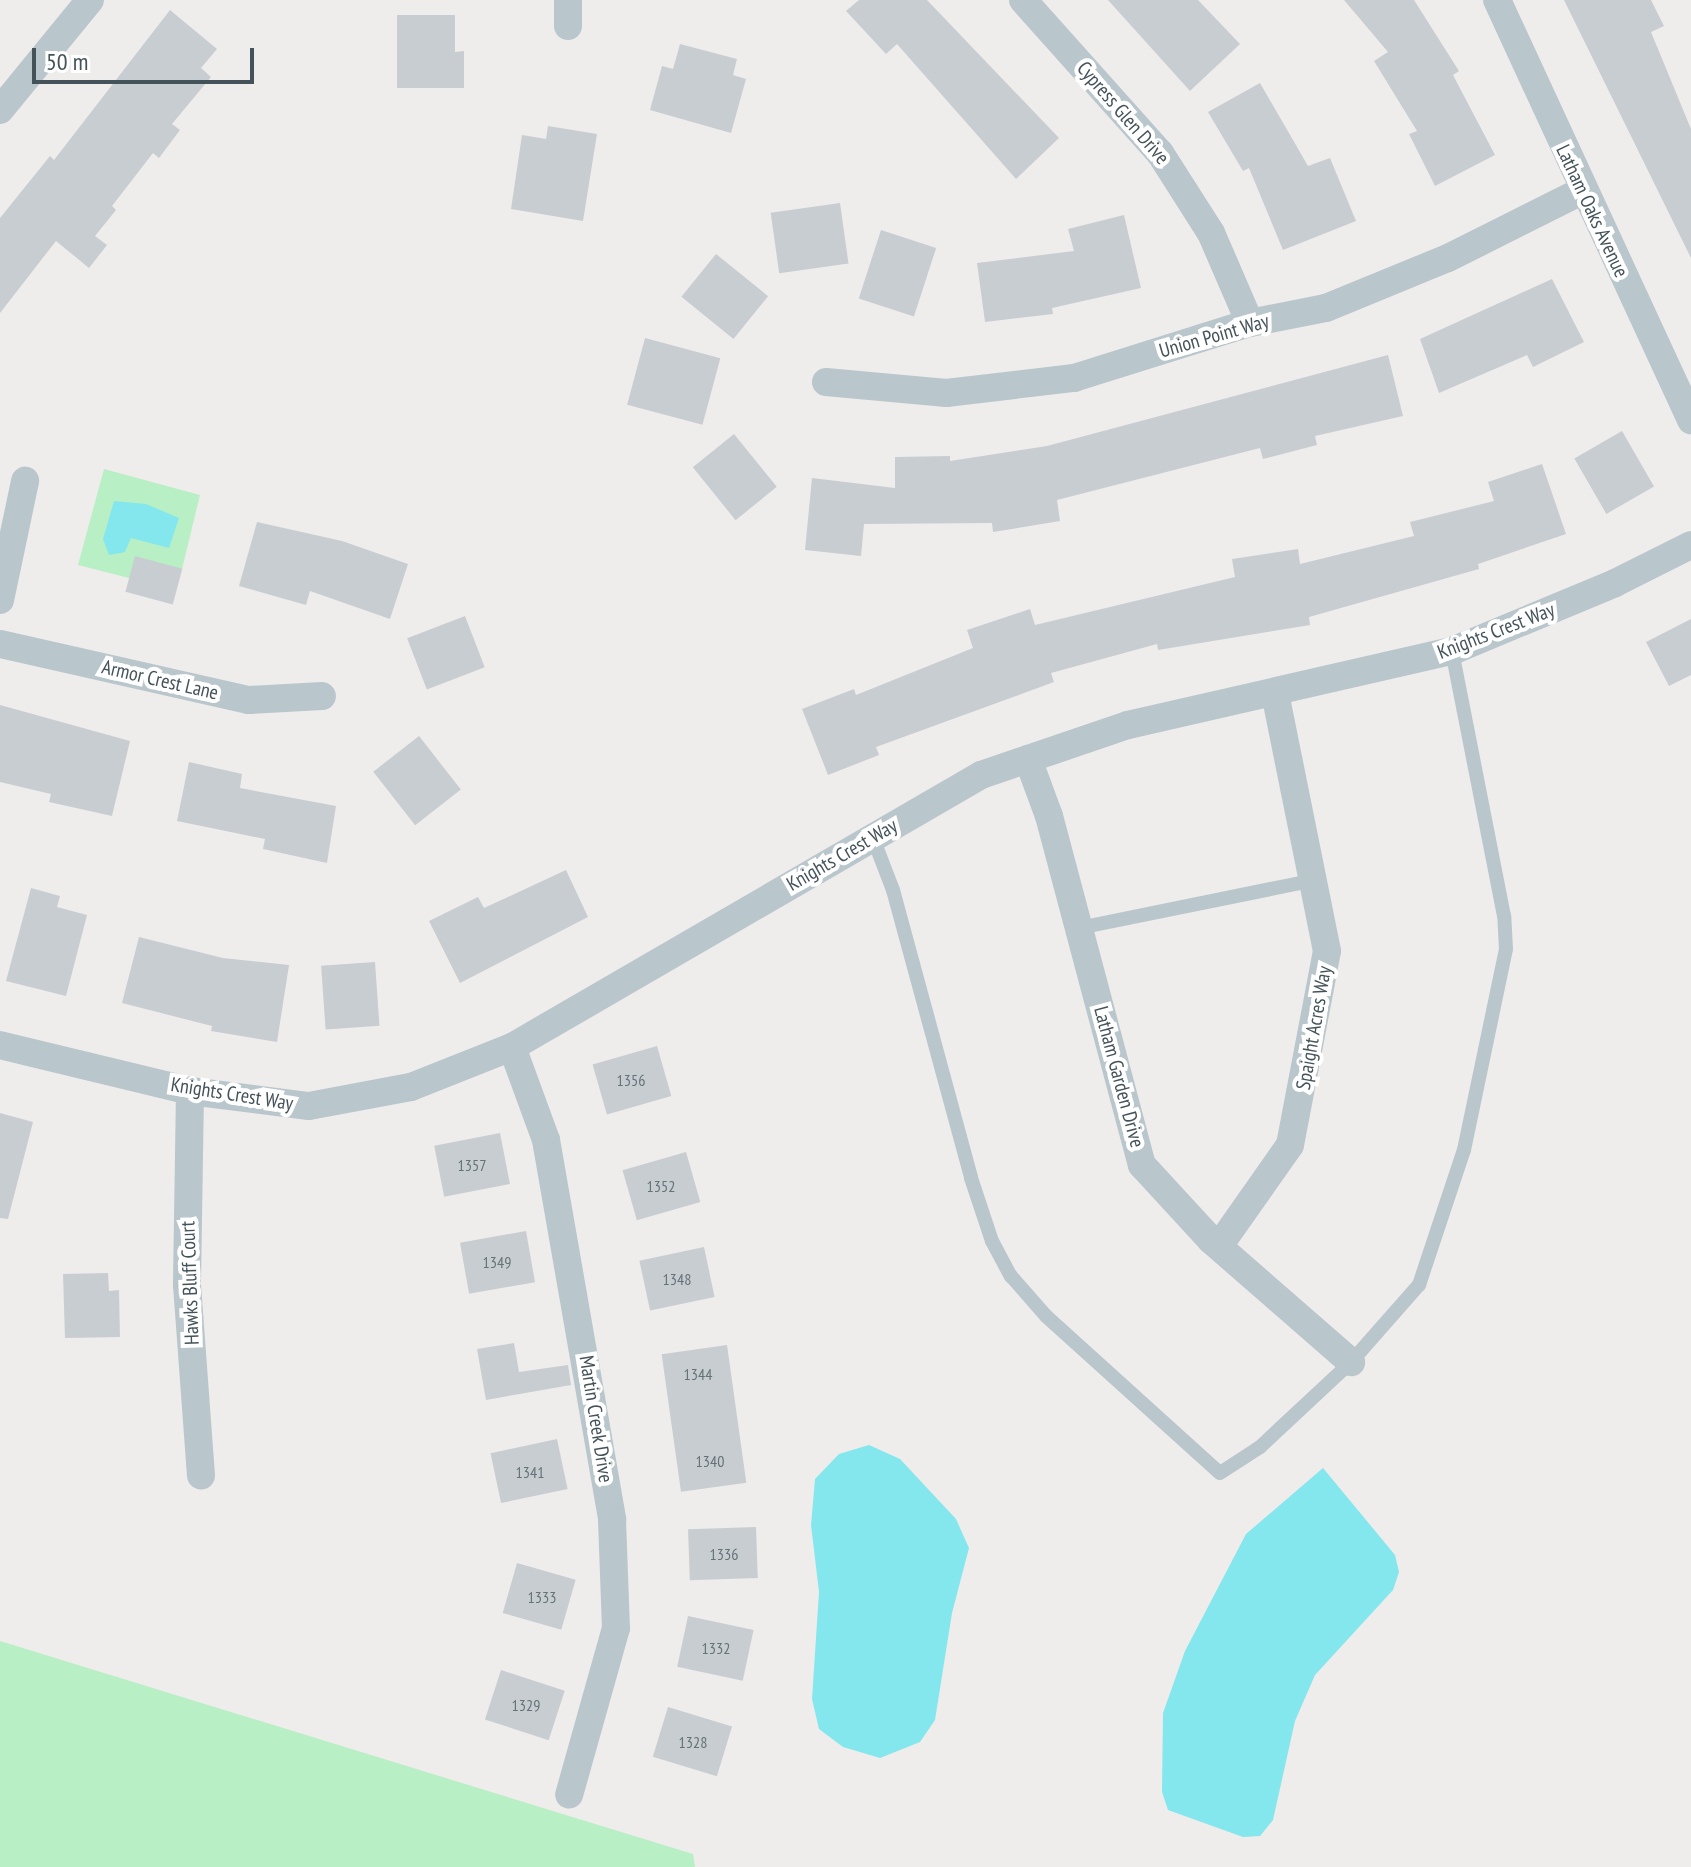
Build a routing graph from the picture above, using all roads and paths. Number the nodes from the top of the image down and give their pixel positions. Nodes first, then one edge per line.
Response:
1 (90, 0) edge
2 (1023, 0) edge
3 (1497, 0) edge
4 (0, 110) edge
5 (1582, 191) junction
6 (1250, 323) junction
7 (826, 382) dead end
8 (1691, 420) edge
9 (25, 481) dead end
10 (1691, 545) edge
11 (0, 600) edge
12 (0, 644) edge
13 (1452, 651) junction
14 (1275, 694) junction
15 (322, 696) dead end
16 (1028, 759) junction
17 (873, 838) junction
18 (1311, 881) junction
19 (1079, 928) junction
20 (0, 1045) edge
21 (512, 1047) junction
22 (190, 1091) junction
23 (1219, 1246) junction
24 (1351, 1362) junction
25 (201, 1475) dead end
26 (569, 1795) dead end

1 - 4 street
2 - 6 street, Cypress Glen Drive
3 - 5 street, Latham Oaks Avenue
5 - 6 street, Union Point Way
5 - 8 street, Latham Oaks Avenue
6 - 7 street, Union Point Way
9 - 11 street
10 - 13 street, Knights Crest Way
12 - 15 street, Armor Crest Lane
13 - 14 street, Knights Crest Way
13 - 24 lane
14 - 16 street, Knights Crest Way
14 - 18 street, Spaight Acres Way
16 - 17 street, Knights Crest Way
16 - 19 street, Latham Garden Drive
17 - 21 street, Knights Crest Way
17 - 24 lane
18 - 19 lane
18 - 23 street, Spaight Acres Way
19 - 23 street, Latham Garden Drive
20 - 22 street, Knights Crest Way
21 - 22 street, Knights Crest Way
21 - 26 street, Martin Creek Drive
22 - 25 street, Hawks Bluff Court
23 - 24 street, Latham Garden Drive

